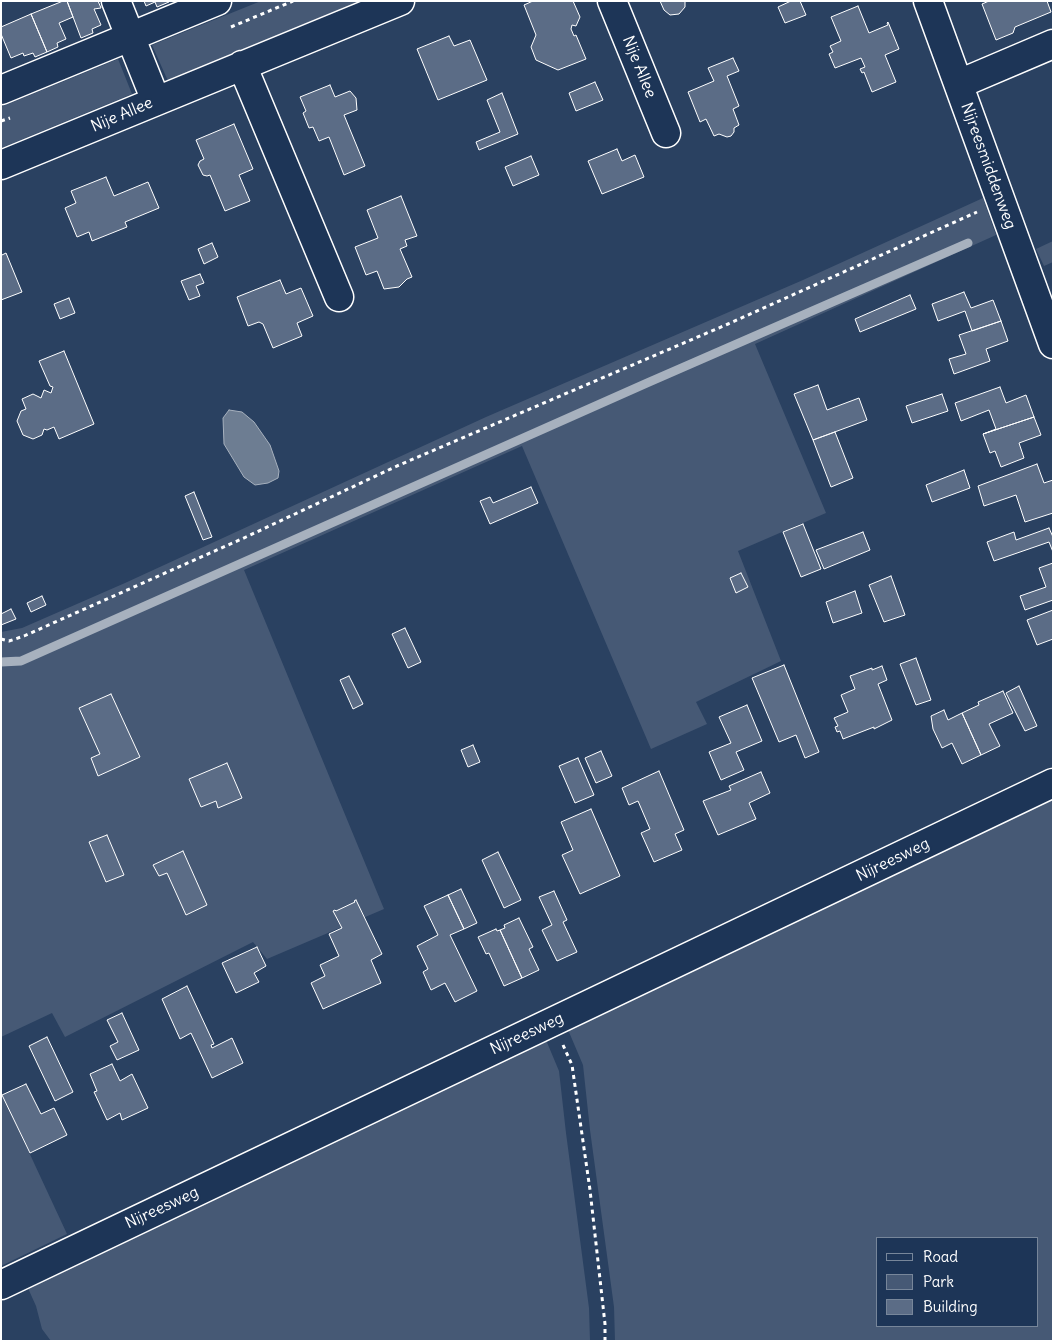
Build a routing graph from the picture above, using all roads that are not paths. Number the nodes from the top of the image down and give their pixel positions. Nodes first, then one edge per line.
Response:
1 (116, 1) edge
2 (217, 1) edge
3 (400, 1) edge
4 (612, 1) edge
5 (928, 1) edge
6 (130, 36) junction
7 (1053, 44) edge
8 (242, 65) junction
9 (958, 84) junction
10 (1, 90) edge
11 (156, 100) junction
12 (666, 133) dead end
13 (1, 165) edge
14 (339, 297) dead end
15 (1053, 344) edge
16 (1053, 783) edge
17 (1, 1285) edge

1 - 6 street
2 - 6 street
3 - 8 street, Nije Allee
4 - 12 street, Nije Allee
5 - 9 street
6 - 10 street
6 - 11 street
7 - 9 street, Nijreesmiddenweg
8 - 11 street, Nije Allee
8 - 14 street
9 - 15 street, Nijreesmiddenweg
11 - 13 street, Nije Allee
16 - 17 street, Nijreesweg

